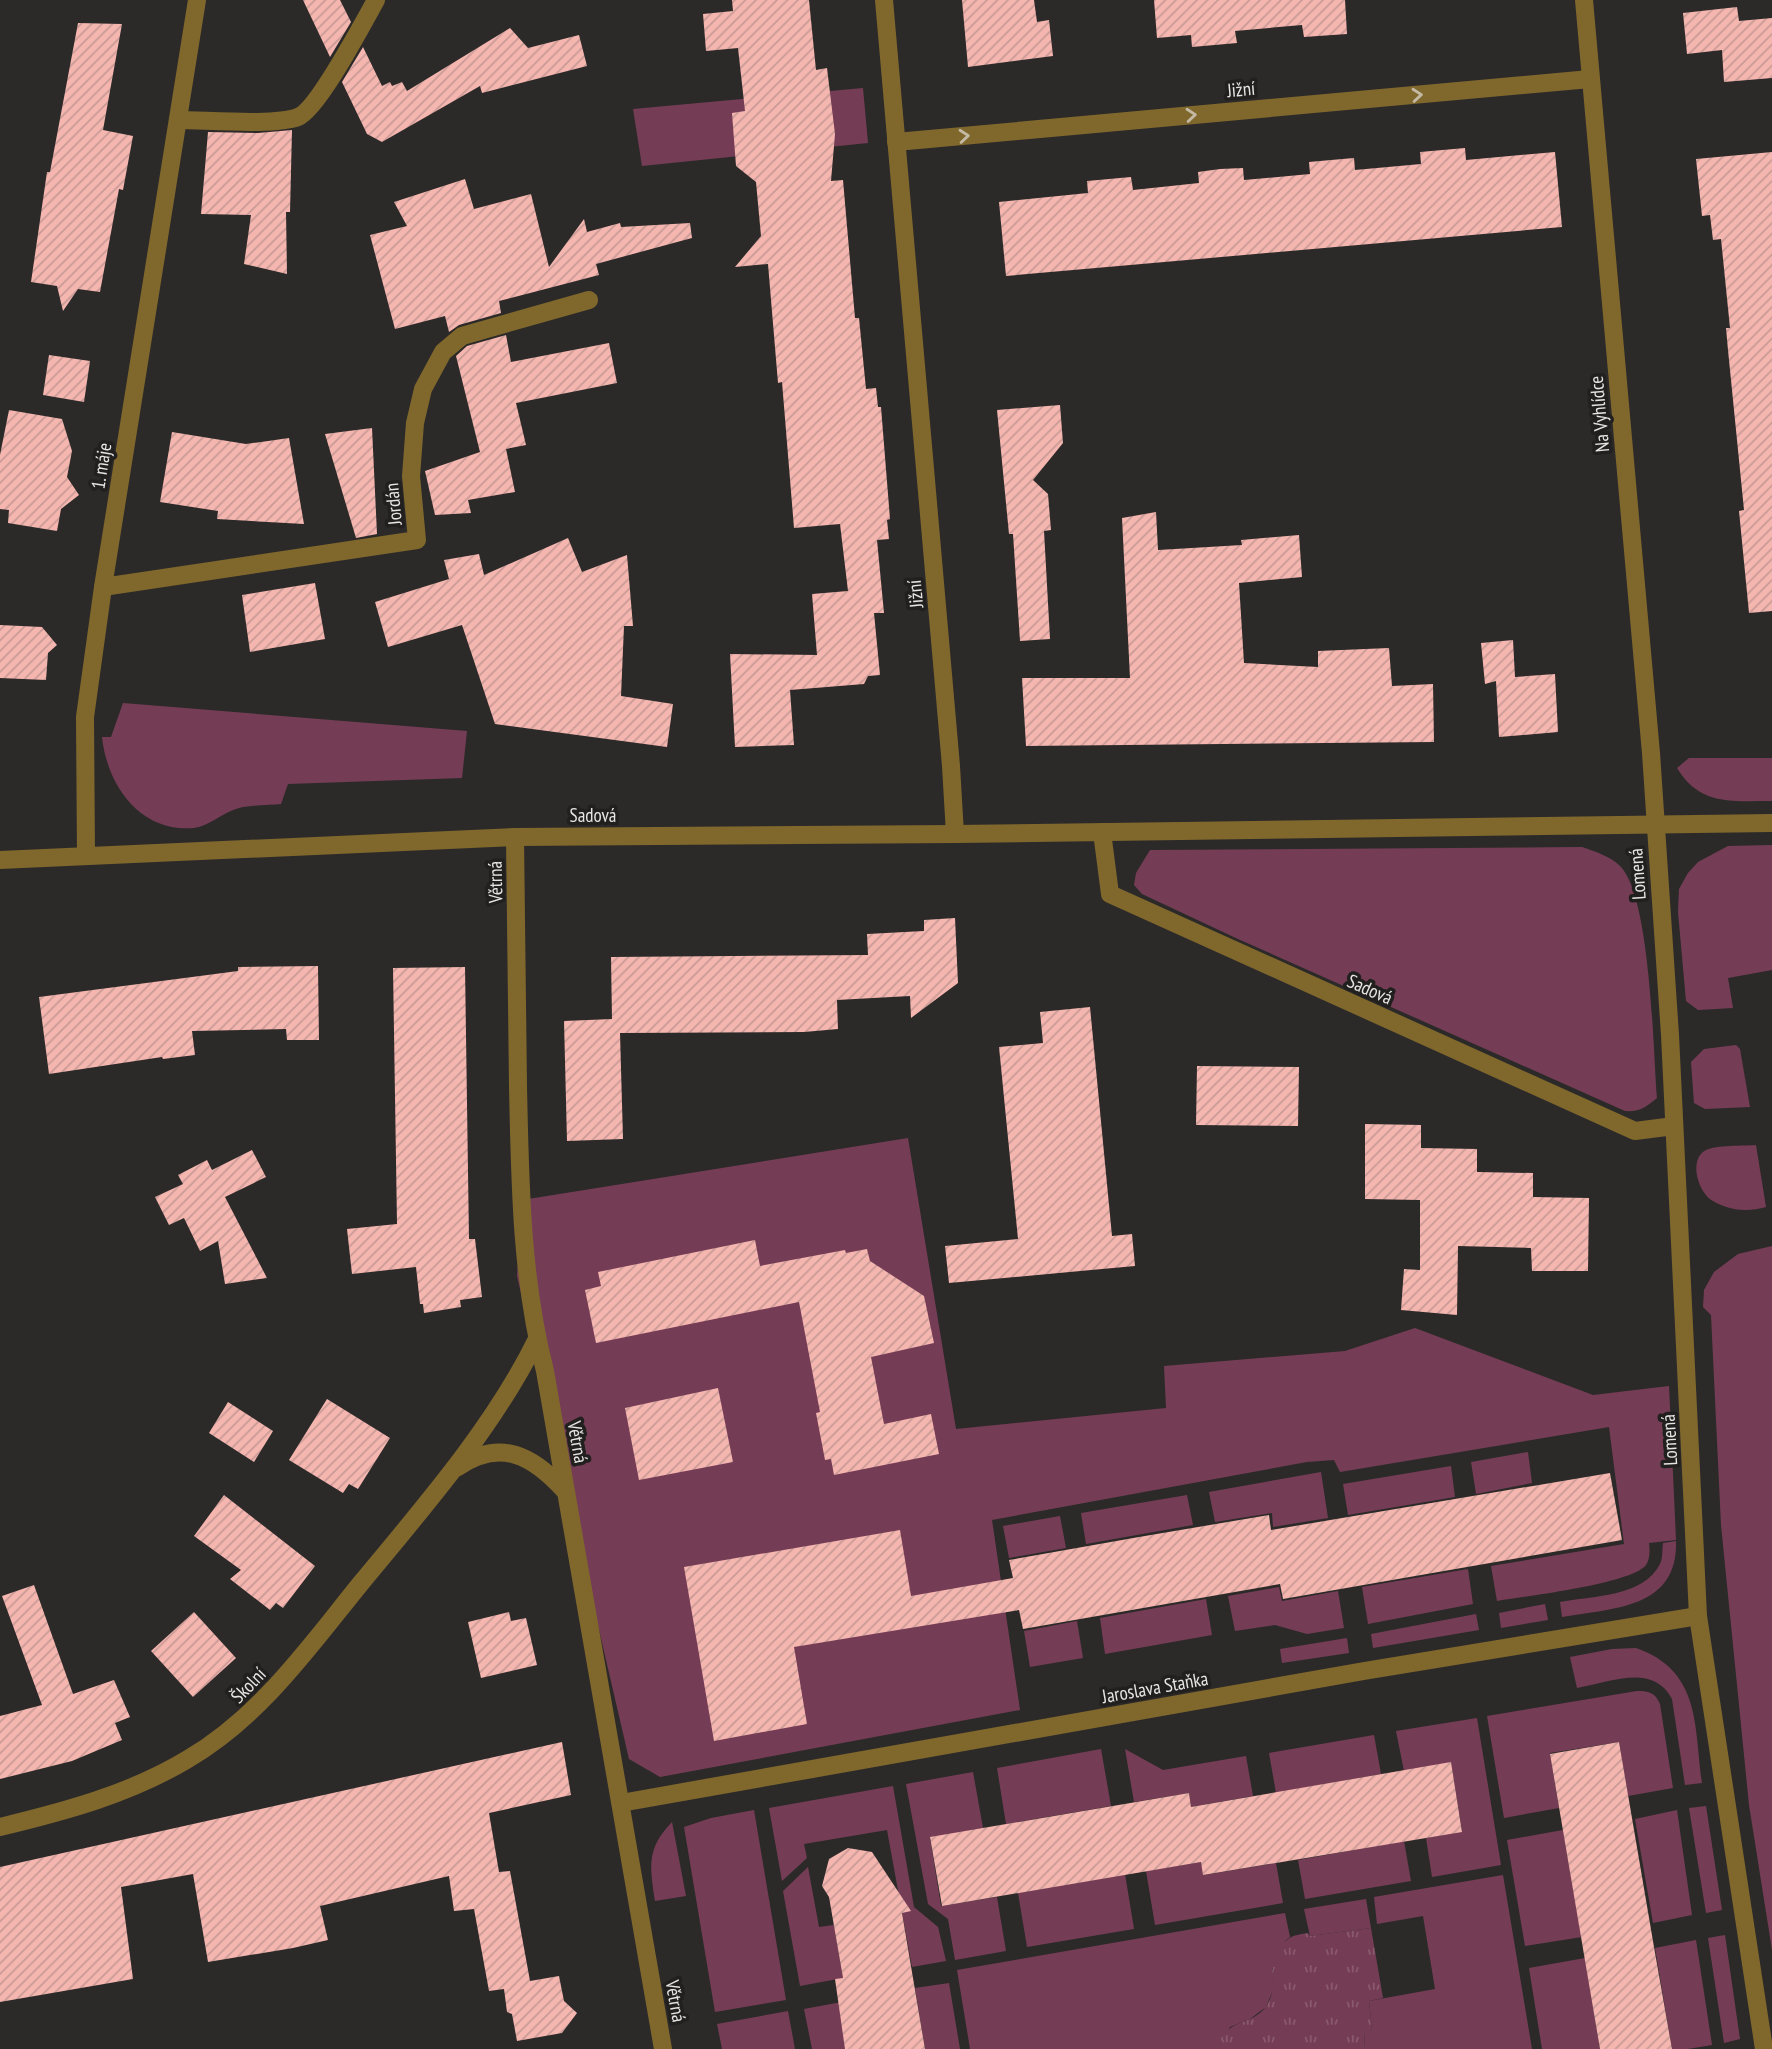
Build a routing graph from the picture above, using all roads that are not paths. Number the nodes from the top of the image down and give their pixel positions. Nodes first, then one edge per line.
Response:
1 (197, 0) edge
2 (376, 0) edge
3 (884, 0) edge
4 (1584, 0) edge
5 (1590, 79) junction
6 (178, 120) junction
7 (896, 142) junction
8 (589, 300) dead end
9 (103, 587) junction
10 (1772, 822) edge
11 (1655, 824) junction
12 (1102, 832) junction
13 (955, 834) junction
14 (515, 837) junction
15 (86, 856) junction
16 (0, 860) edge
17 (1674, 1126) junction
18 (537, 1339) junction
19 (453, 1471) junction
20 (565, 1491) junction
21 (1698, 1616) junction
22 (621, 1803) junction
23 (0, 1827) edge
24 (663, 2049) edge
25 (1764, 2049) edge

1 - 6 street, 1. máje
2 - 6 street
3 - 7 street, Jižní
4 - 5 street, Na Vyhlídce
7 -> 5 street, Jižní
5 - 11 street, Na Vyhlídce
6 - 9 street, 1. máje
7 - 13 street, Jižní
8 - 9 street, Jordán
9 - 15 street, 1. máje
10 - 11 street, Sadová
11 - 12 street, Sadová
11 - 17 street, Lomená
12 - 13 street, Sadová
12 - 17 street, Sadová
13 - 14 street, Sadová
14 - 15 street, Sadová
14 - 18 street, Větrná
15 - 16 street
17 - 21 street, Lomená
18 - 19 street, Školní
18 - 20 street, Větrná
19 - 20 street, Školní
19 - 23 street, Školní
20 - 22 street, Větrná
21 - 22 street, Jaroslava Staňka
21 - 25 street, Lomená
22 - 24 street, Větrná

